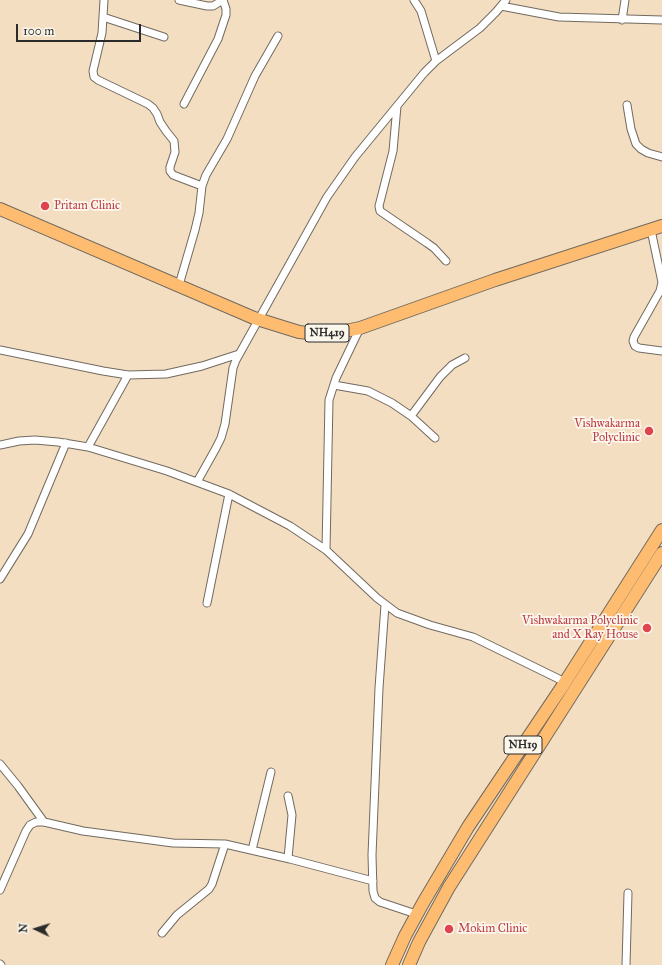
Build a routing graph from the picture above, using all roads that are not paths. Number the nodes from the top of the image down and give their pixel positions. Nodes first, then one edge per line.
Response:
1 (104, 0) edge
2 (179, 0) edge
3 (223, 0) edge
4 (414, 0) edge
5 (625, 0) edge
6 (503, 3) edge
7 (103, 17) junction
8 (622, 20) junction
9 (662, 20) edge
10 (164, 36) dead end
11 (278, 36) dead end
12 (436, 61) junction
13 (184, 104) dead end
14 (627, 105) dead end
15 (397, 106) junction
16 (662, 157) edge
17 (202, 186) junction
18 (0, 209) edge
19 (656, 228) edge
20 (446, 261) dead end
21 (179, 285) junction
22 (258, 319) junction
23 (360, 328) junction
24 (0, 350) edge
25 (662, 351) edge
26 (239, 354) junction
27 (464, 358) dead end
28 (128, 375) junction
29 (334, 385) junction
30 (411, 416) junction
31 (435, 438) dead end
32 (66, 443) junction
33 (0, 445) edge
34 (88, 447) junction
35 (197, 482) junction
36 (229, 494) junction
37 (662, 530) edge
38 (326, 550) junction
39 (662, 553) edge
40 (0, 579) edge
41 (207, 603) dead end
42 (385, 605) junction
43 (565, 682) junction
44 (0, 764) edge
45 (271, 772) dead end
46 (288, 796) dead end
47 (44, 822) junction
48 (225, 844) junction
49 (252, 850) junction
50 (288, 858) junction
51 (0, 870) edge
52 (7, 872) junction
53 (373, 881) junction
54 (0, 890) edge
55 (628, 893) dead end
56 (416, 914) junction
57 (162, 933) dead end
58 (392, 965) edge
59 (409, 965) edge
60 (626, 965) edge

1 - 7 street
2 - 3 street
3 - 13 street
4 - 12 street
5 - 8 street
6 - 8 street
6 - 12 street
7 - 10 street
7 - 17 street
8 - 9 street
11 - 17 street
12 - 15 street
14 - 16 street
15 - 20 street
15 - 22 street
17 - 21 street
18 - 21 highway, NH419
19 - 23 highway, NH419
19 - 25 street
21 - 22 highway, NH419
22 - 23 highway, NH419
22 - 26 street
23 - 29 street
24 - 28 street
26 - 28 street
26 - 35 street
27 - 30 street
28 - 34 street
29 - 30 street
29 - 38 street
30 - 31 street
32 - 33 street
32 - 34 street
32 - 40 street
34 - 35 street
35 - 36 street
36 - 38 street
36 - 41 street
37 - 43 highway, NH19
38 - 42 street
39 - 59 highway, NH19
42 - 43 street
42 - 53 street
43 - 56 highway, NH19
44 - 47 street
45 - 49 street
46 - 50 street
47 - 48 street
47 - 52 street
48 - 49 street
48 - 57 street
49 - 50 street
50 - 53 street
51 - 52 street
52 - 54 street
53 - 56 street
55 - 60 street
56 - 58 highway, NH19

